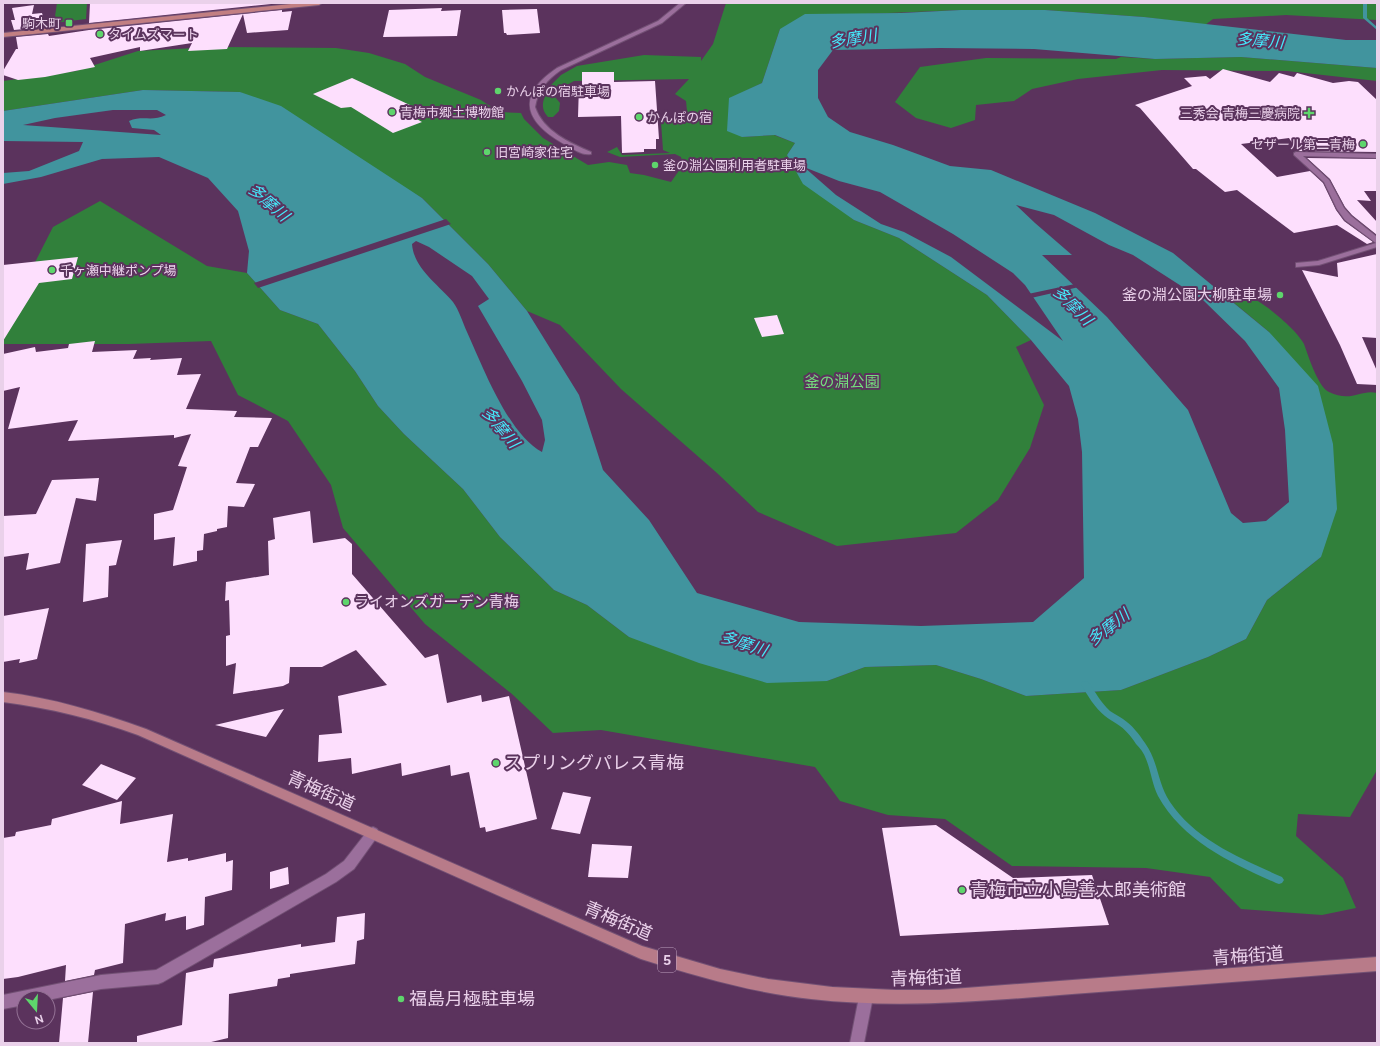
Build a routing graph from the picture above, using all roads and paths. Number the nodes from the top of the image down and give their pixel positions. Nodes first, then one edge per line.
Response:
1 (319, 3) edge
2 (683, 3) edge
3 (3, 35) edge
4 (589, 153) dead end
5 (1377, 156) edge
6 (1377, 241) edge
7 (1377, 246) edge
8 (1299, 265) dead end
9 (3, 697) edge
10 (373, 833) junction
11 (1377, 964) edge
12 (866, 998) junction
13 (3, 1002) edge
14 (856, 1043) edge

1 - 3 highway
2 - 4 street
5 - 6 street
7 - 8 street
9 - 10 main road, 青梅街道 / 5
10 - 12 main road, 青梅街道 / 5
10 - 13 street
11 - 12 main road, 青梅街道 / 5
12 - 14 street

